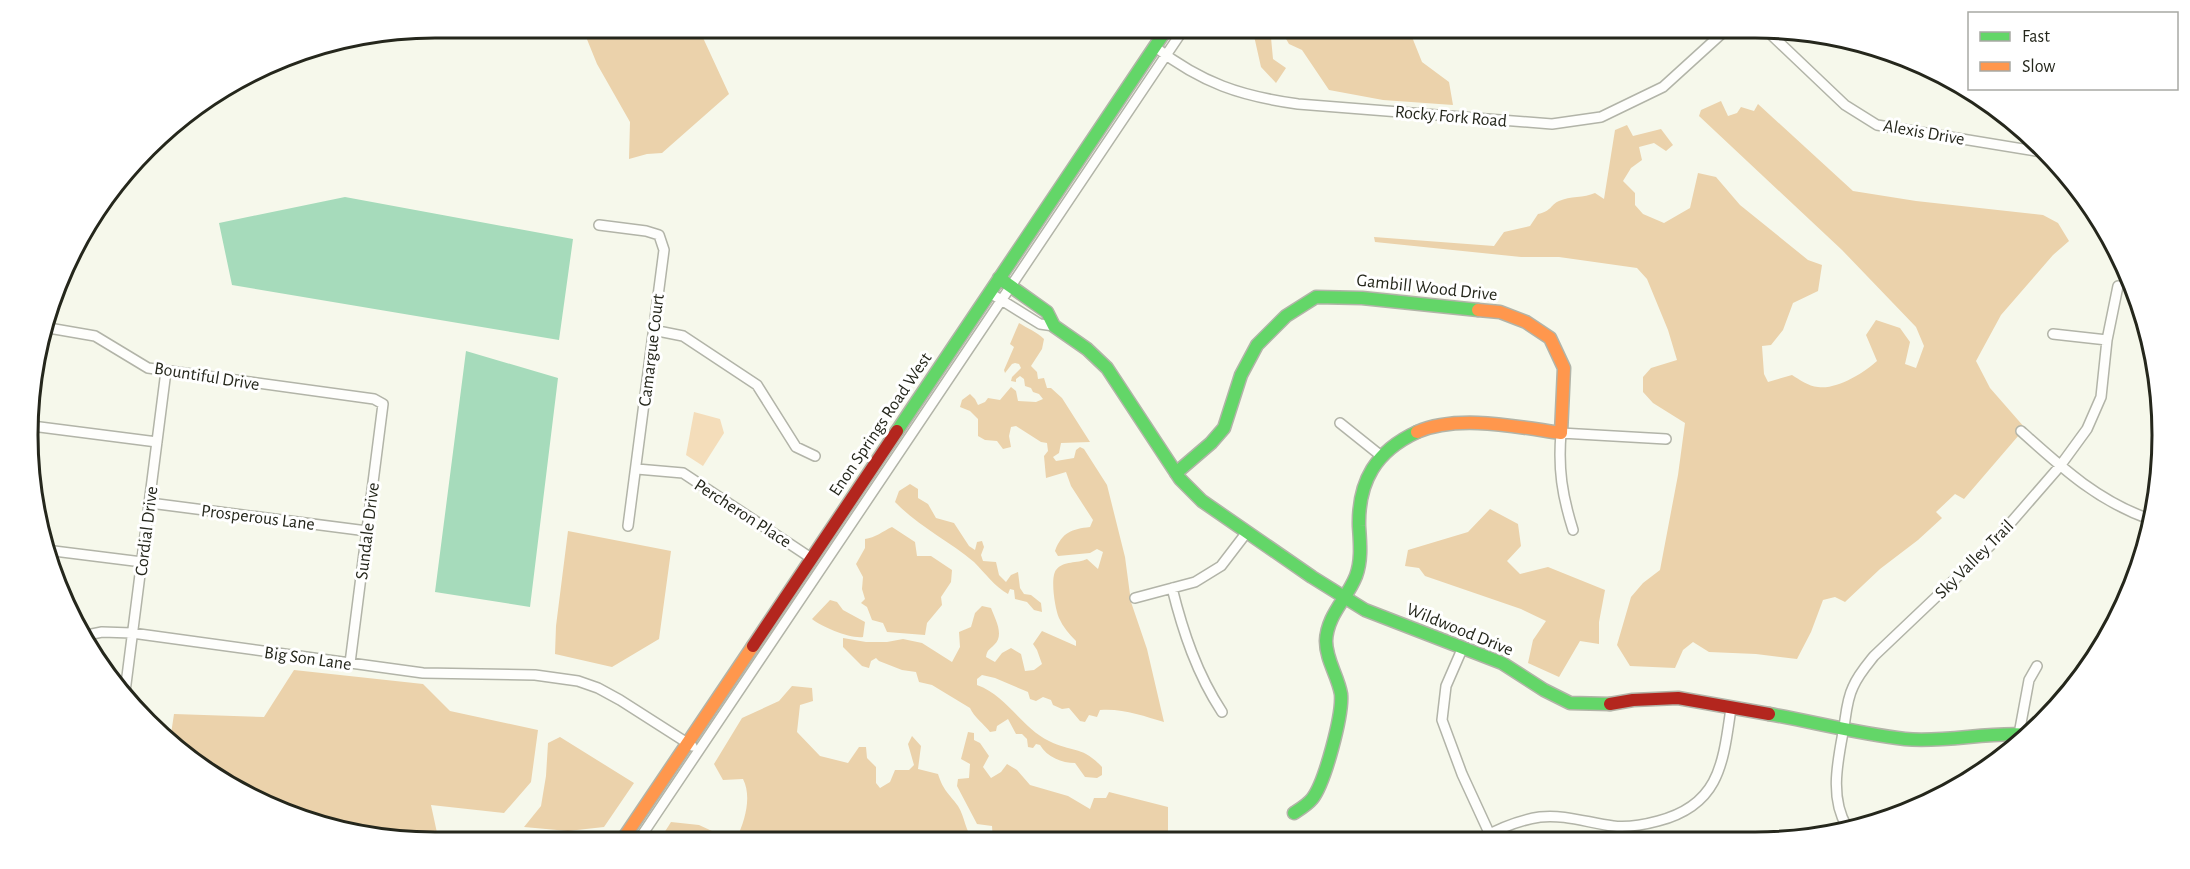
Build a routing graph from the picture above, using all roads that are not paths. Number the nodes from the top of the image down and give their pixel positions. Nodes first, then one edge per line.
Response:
1 (1161, 38) edge
2 (1178, 38) edge
3 (1717, 38) edge
4 (1775, 38) edge
5 (1155, 47) junction
6 (1167, 56) junction
7 (2032, 150) edge
8 (599, 225) dead end
9 (999, 278) junction
10 (2118, 286) dead end
11 (1011, 287) junction
12 (990, 293) junction
13 (1002, 301) junction
14 (1054, 326) junction
15 (52, 329) edge
16 (653, 330) junction
17 (2053, 334) dead end
18 (2107, 340) junction
19 (166, 370) junction
20 (380, 401) joint
21 (1340, 423) dead end
22 (38, 427) edge
23 (2021, 431) dead end
24 (1561, 433) junction
25 (1666, 439) dead end
26 (157, 442) junction
27 (1380, 455) junction
28 (815, 456) dead end
29 (2060, 466) junction
30 (637, 469) junction
31 (1176, 473) junction
32 (150, 503) junction
33 (2144, 517) edge
34 (628, 526) dead end
35 (1573, 530) dead end
36 (367, 531) junction
37 (1247, 532) junction
38 (56, 551) edge
39 (811, 558) junction
40 (142, 562) junction
41 (1172, 588) junction
42 (1344, 597) junction
43 (1135, 598) dead end
44 (132, 633) junction
45 (92, 634) edge
46 (1463, 647) junction
47 (350, 663) junction
48 (2037, 666) dead end
49 (126, 684) edge
50 (1731, 708) junction
51 (1222, 712) dead end
52 (2026, 725) edge
53 (1844, 727) junction
54 (2015, 735) edge
55 (687, 743) junction
56 (699, 751) junction
57 (1294, 813) dead end
58 (1844, 821) edge
59 (628, 832) edge
60 (645, 832) edge
61 (1489, 832) edge
62 (1500, 832) edge

1 - 5 street, Enon Springs Road West
2 - 6 street
3 - 6 street, Rocky Fork Road
4 - 7 street, Alexis Drive
5 - 6 street, Rocky Fork Road
5 - 9 street, Enon Springs Road West
6 - 11 street
8 - 16 street, Camargue Court
9 - 11 street, Wildwood Drive
9 - 12 street, Enon Springs Road West
10 - 18 street, Sky Valley Trail
11 - 13 street
11 - 14 street, Wildwood Drive
12 - 13 street, Wildwood Drive
12 - 39 street, Enon Springs Road West
13 - 14 street, Wildwood Drive
13 - 56 street
14 - 31 street, Wildwood Drive
15 - 19 street, Bountiful Drive
16 - 28 street
16 - 30 street, Camargue Court
17 - 18 street
18 - 29 street, Sky Valley Trail
19 - 20 street, Bountiful Drive
19 - 26 street, Cordial Drive
20 - 36 street, Sundale Drive
21 - 27 street
22 - 26 street
23 - 29 street
24 - 25 street
24 - 27 street
24 - 31 street, Gambill Wood Drive
24 - 35 street
26 - 32 street, Cordial Drive
27 - 42 street
29 - 33 street
29 - 53 street, Sky Valley Trail
30 - 34 street, Camargue Court
30 - 39 street, Percheron Place
31 - 37 street, Wildwood Drive
32 - 36 street, Prosperous Lane
32 - 40 street, Cordial Drive
36 - 47 street, Sundale Drive
37 - 41 street
37 - 42 street, Wildwood Drive
38 - 40 street
39 - 55 street, Enon Springs Road West
40 - 44 street, Cordial Drive
41 - 43 street
41 - 51 street
42 - 46 street, Wildwood Drive
42 - 57 street
44 - 45 street, Big Son Lane
44 - 47 street, Big Son Lane
44 - 49 street, Cordial Drive
46 - 50 street, Wildwood Drive
46 - 61 street
47 - 55 street, Big Son Lane
48 - 52 street
50 - 53 street, Wildwood Drive
50 - 62 street
53 - 54 street, Wildwood Drive
53 - 58 street, Sky Valley Trail
55 - 56 street, Big Son Lane
55 - 59 street, Enon Springs Road West
56 - 60 street

